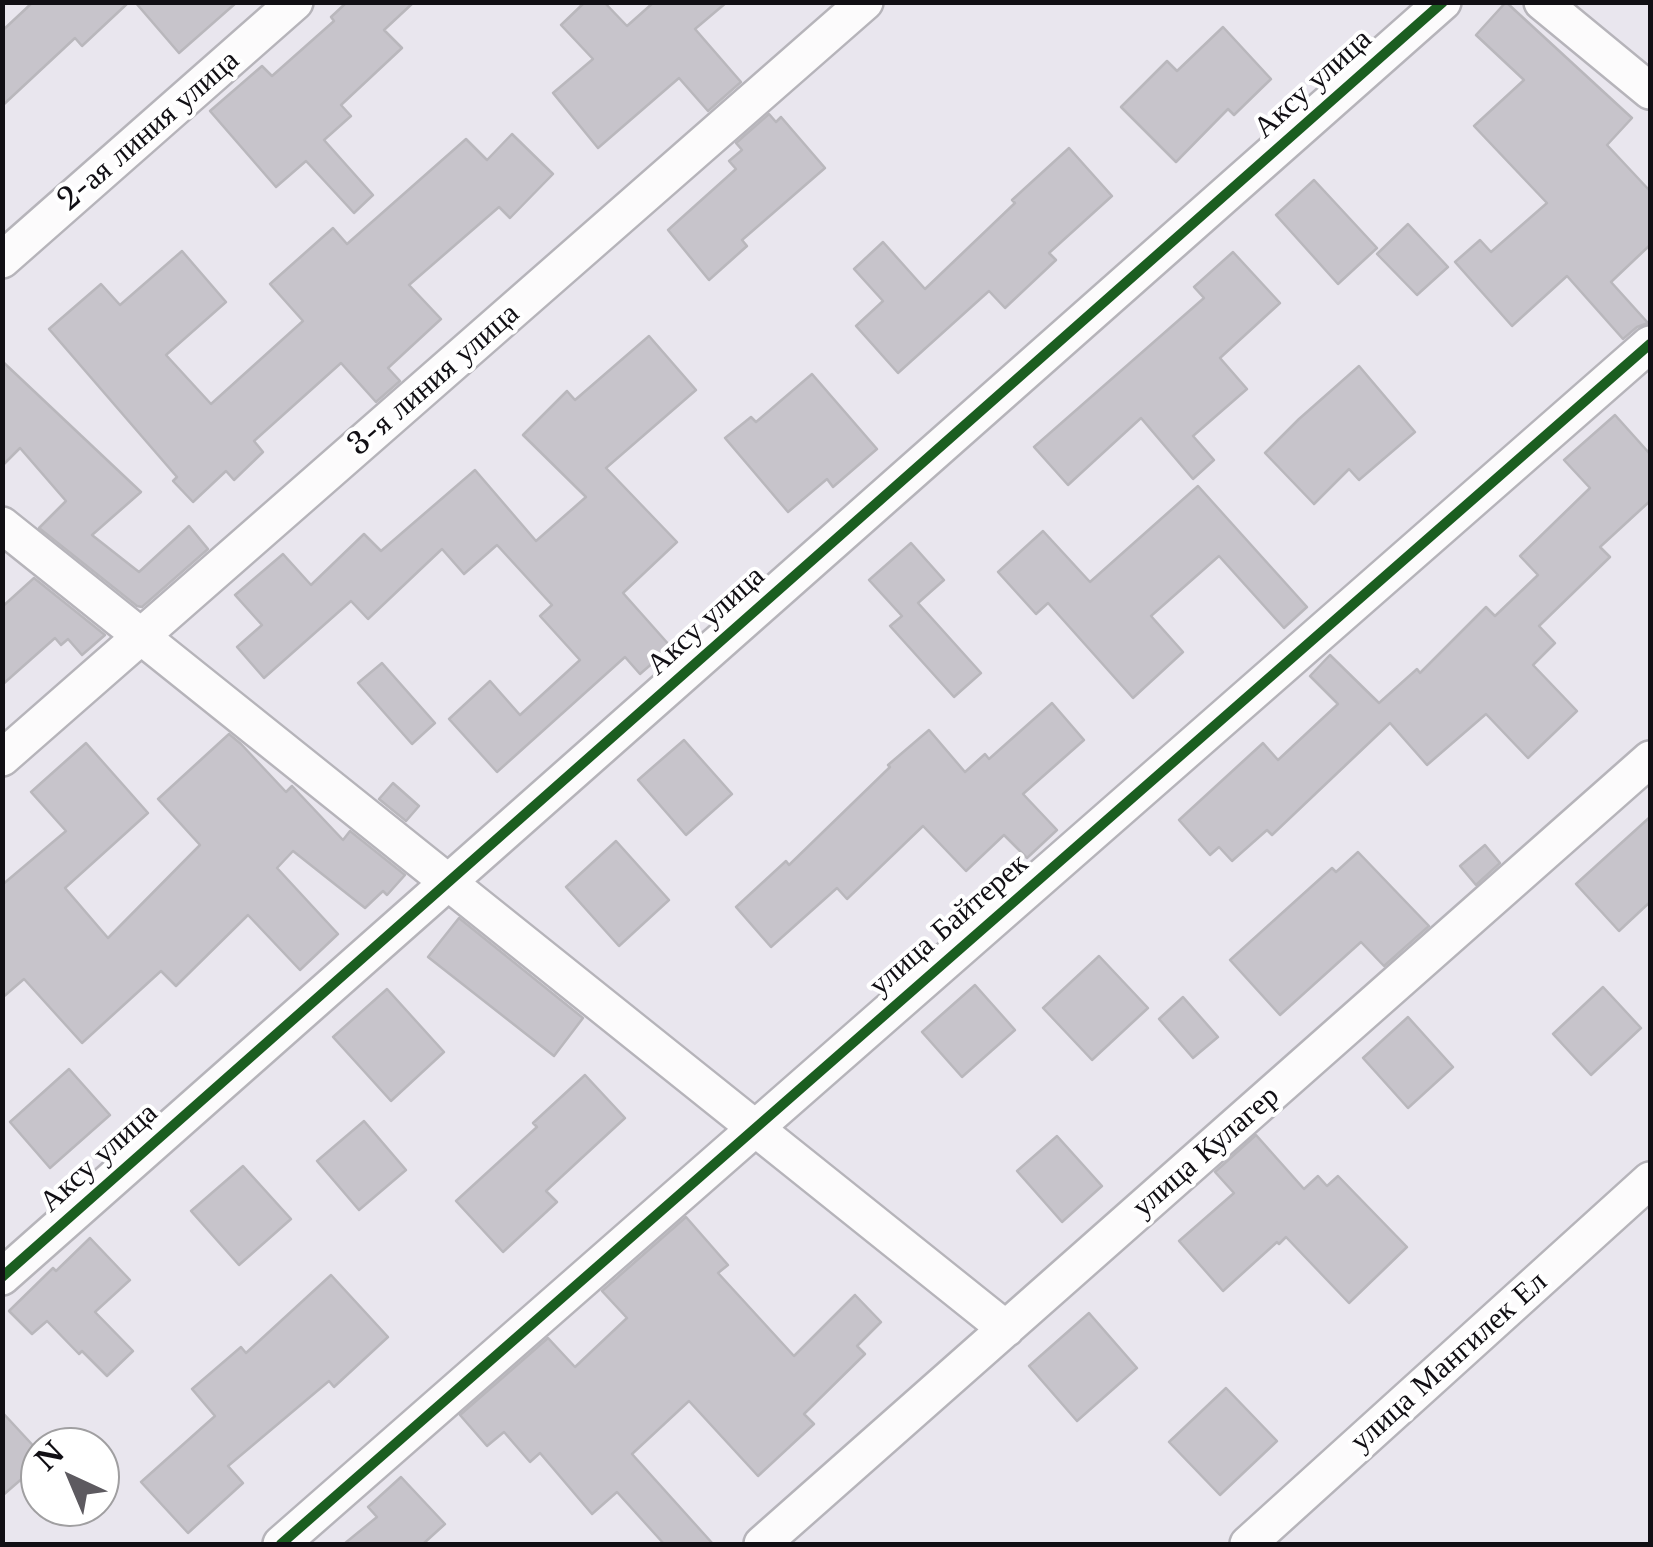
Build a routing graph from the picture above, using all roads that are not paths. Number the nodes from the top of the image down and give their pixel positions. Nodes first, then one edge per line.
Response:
1 (296, 2) edge
2 (865, 2) edge
3 (1443, 2) edge
4 (1542, 2) edge
5 (1650, 90) edge
6 (2, 260) edge
7 (1650, 344) edge
8 (2, 525) edge
9 (142, 636) junction
10 (2, 758) edge
11 (1650, 759) edge
12 (448, 882) junction
13 (756, 1128) junction
14 (1650, 1180) edge
15 (2, 1277) edge
16 (1006, 1329) junction
17 (281, 1544) edge
18 (762, 1544) edge
19 (1248, 1544) edge

1 - 6 street, 2-ая линия улица
2 - 9 street, 3-я линия улица
3 - 12 street, Аксу улица
4 - 5 street
7 - 13 street, улица Байтерек
8 - 9 street
9 - 10 street, 3-я линия улица
9 - 12 street
11 - 16 street, улица Кулагер
12 - 13 street
12 - 15 street, Аксу улица
13 - 16 street
13 - 17 street, улица Байтерек
14 - 19 street, улица Мангилек Ел
16 - 18 street, улица Кулагер

